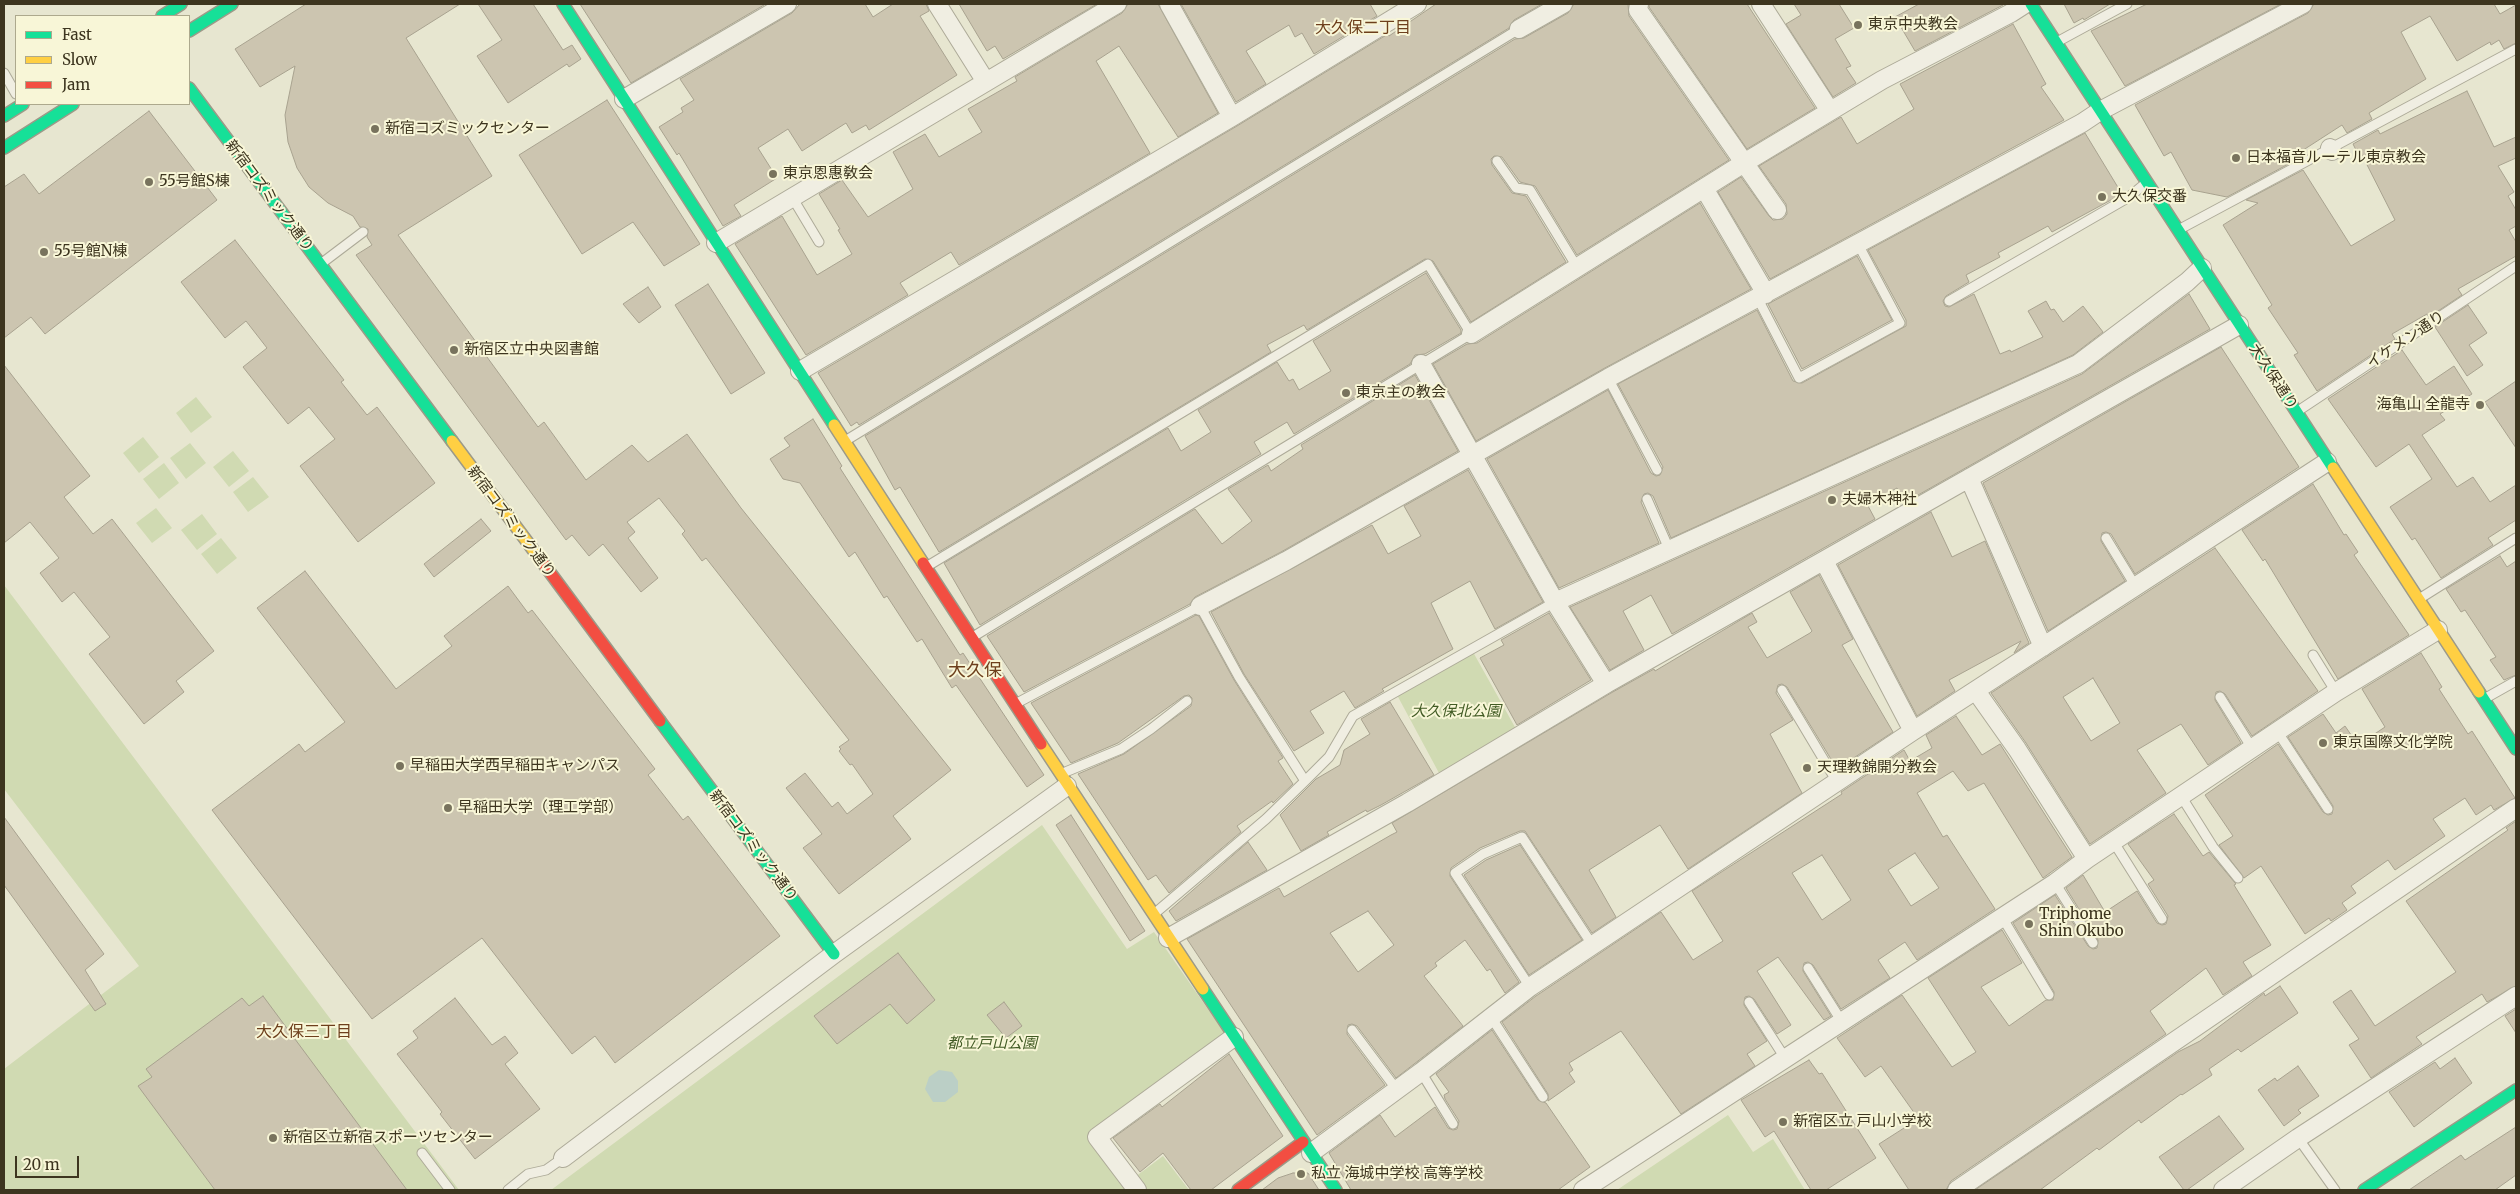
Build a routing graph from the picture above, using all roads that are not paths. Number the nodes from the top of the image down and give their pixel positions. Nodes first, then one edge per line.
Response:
1 (181, 4) edge
2 (232, 4) edge
3 (563, 4) edge
4 (787, 4) edge
5 (937, 4) edge
6 (1117, 4) edge
7 (1169, 4) edge
8 (1417, 4) edge
9 (1563, 4) edge
10 (1639, 4) edge
11 (1760, 4) edge
12 (2025, 4) edge
13 (2031, 4) edge
14 (2127, 4) edge
15 (2303, 4) edge
16 (164, 15) edge
17 (1520, 29) joint
18 (190, 30) edge
19 (2056, 42) junction
20 (2516, 48) edge
21 (4, 73) edge
22 (986, 82) junction
23 (190, 89) edge
24 (15, 92) edge
25 (624, 99) junction
26 (21, 105) edge
27 (71, 105) edge
28 (2100, 110) junction
29 (1830, 111) junction
30 (4, 116) edge
31 (1232, 117) junction
32 (4, 148) edge
33 (1497, 161) dead end
34 (1744, 163) junction
35 (2146, 183) junction
36 (1704, 188) junction
37 (792, 197) junction
38 (1777, 210) dead end
39 (2178, 230) junction
40 (363, 232) dead end
41 (818, 242) dead end
42 (716, 244) junction
43 (1858, 244) junction
44 (319, 264) junction
45 (2516, 266) edge
46 (1577, 267) junction
47 (2202, 268) junction
48 (1762, 297) junction
49 (1950, 301) dead end
50 (2239, 325) junction
51 (1471, 334) junction
52 (1421, 364) junction
53 (800, 371) junction
54 (1608, 378) junction
55 (2296, 412) junction
56 (845, 441) junction
57 (1471, 455) junction
58 (2327, 462) junction
59 (1656, 470) dead end
60 (1969, 478) junction
61 (1647, 499) dead end
62 (2106, 538) dead end
63 (2516, 538) edge
64 (1669, 548) junction
65 (1824, 561) junction
66 (926, 567) junction
67 (2136, 587) junction
68 (2418, 600) junction
69 (1555, 602) junction
70 (1200, 606) junction
71 (2438, 630) junction
72 (971, 638) junction
73 (2043, 647) junction
74 (2312, 655) dead end
75 (2516, 681) edge
76 (1606, 684) junction
77 (1782, 690) dead end
78 (1976, 691) junction
79 (2336, 692) junction
80 (2220, 697) dead end
81 (2484, 699) junction
82 (1187, 701) dead end
83 (1015, 704) junction
84 (1913, 731) junction
85 (2277, 731) junction
86 (2252, 748) junction
87 (2516, 749) edge
88 (1064, 780) junction
89 (1305, 781) junction
90 (1837, 782) junction
91 (2180, 796) junction
92 (2516, 808) edge
93 (2328, 809) dead end
94 (2113, 841) junction
95 (2087, 859) junction
96 (2238, 878) dead end
97 (2055, 883) junction
98 (1153, 915) junction
99 (2002, 917) junction
100 (2162, 919) dead end
101 (1168, 938) junction
102 (2093, 943) dead end
103 (1593, 946) junction
104 (834, 954) junction
105 (1808, 968) dead end
106 (1530, 987) junction
107 (2050, 995) dead end
108 (2516, 996) edge
109 (1749, 1002) dead end
110 (1491, 1017) junction
111 (1842, 1022) junction
112 (1352, 1030) dead end
113 (1234, 1037) junction
114 (1785, 1058) junction
115 (1421, 1072) junction
116 (1397, 1090) junction
117 (2516, 1090) edge
118 (1543, 1098) dead end
119 (1453, 1124) dead end
120 (2298, 1138) junction
121 (1307, 1148) junction
122 (422, 1153) dead end
123 (562, 1158) joint
124 (450, 1190) edge
125 (508, 1190) edge
126 (1137, 1190) edge
127 (1238, 1190) edge
128 (1336, 1190) edge
129 (1584, 1190) edge
130 (1957, 1190) edge
131 (2223, 1190) edge
132 (2334, 1190) edge
133 (2364, 1190) edge

1 - 16 street
2 - 18 street
3 - 25 street
4 - 25 street
5 - 22 street
6 - 22 street
7 - 31 street
8 - 31 street
9 - 17 street
10 - 34 street
11 - 29 street
12 - 29 street
13 - 19 street, 大久保通り
14 - 19 lane
15 - 28 street
17 - 56 lane
19 - 28 street, 大久保通り
20 - 39 lane
21 - 24 lane
22 - 37 street
23 - 44 street, 新宿コズミック通り
25 - 42 street
26 - 30 street
27 - 32 street
28 - 35 street, 大久保通り
28 - 43 street
29 - 34 street
31 - 53 street
33 - 46 lane
34 - 36 street
34 - 38 street
35 - 39 street, 大久保通り
35 - 49 lane
36 - 46 street
36 - 48 street
37 - 41 lane
37 - 42 street
39 - 47 street, 大久保通り
40 - 44 lane
42 - 53 street
43 - 48 street
43 - 48 lane
44 - 104 street, 新宿コズミック通り
45 - 55 lane, イケメン通り
46 - 51 street
47 - 50 street, 大久保通り
47 - 64 street
48 - 54 street
50 - 55 street, 大久保通り
50 - 60 street
51 - 52 lane
51 - 66 lane
52 - 57 street
52 - 72 lane
53 - 56 street
54 - 57 street
54 - 59 lane
55 - 58 street, 大久保通り
56 - 66 street
57 - 69 street
57 - 70 street
58 - 67 street
58 - 68 street, 大久保通り
60 - 65 street
60 - 73 street
61 - 64 lane
62 - 67 lane
63 - 68 lane
64 - 69 street
65 - 76 street
65 - 84 street
66 - 72 street
67 - 73 street
68 - 71 street, 大久保通り
69 - 76 street
69 - 89 lane
70 - 83 lane
70 - 89 lane
71 - 79 street
71 - 81 street, 大久保通り
72 - 83 street
73 - 78 street
74 - 79 lane
75 - 81 lane
76 - 101 street
77 - 90 lane
78 - 84 street
78 - 95 street
79 - 85 street
80 - 86 lane
81 - 87 street, 大久保通り
82 - 88 lane
83 - 88 street
84 - 90 street
85 - 86 street
85 - 93 lane
86 - 91 street
88 - 98 street
88 - 104 street
89 - 98 lane
90 - 103 street
91 - 94 street
91 - 96 lane
92 - 130 street
94 - 95 street
94 - 100 lane
95 - 97 street
97 - 99 street
97 - 102 lane
98 - 101 street
99 - 107 lane
99 - 111 street
101 - 113 street
103 - 106 street
103 - 106 lane
104 - 123 street
105 - 111 lane
106 - 110 street
108 - 120 street
109 - 114 lane
110 - 115 street
110 - 118 lane
111 - 114 street
112 - 116 lane
113 - 121 street
113 - 126 street
114 - 129 street
115 - 116 street
115 - 119 lane
116 - 121 street
117 - 133 street
120 - 131 street
120 - 132 lane
121 - 127 street
121 - 128 street
122 - 124 lane
123 - 125 lane

